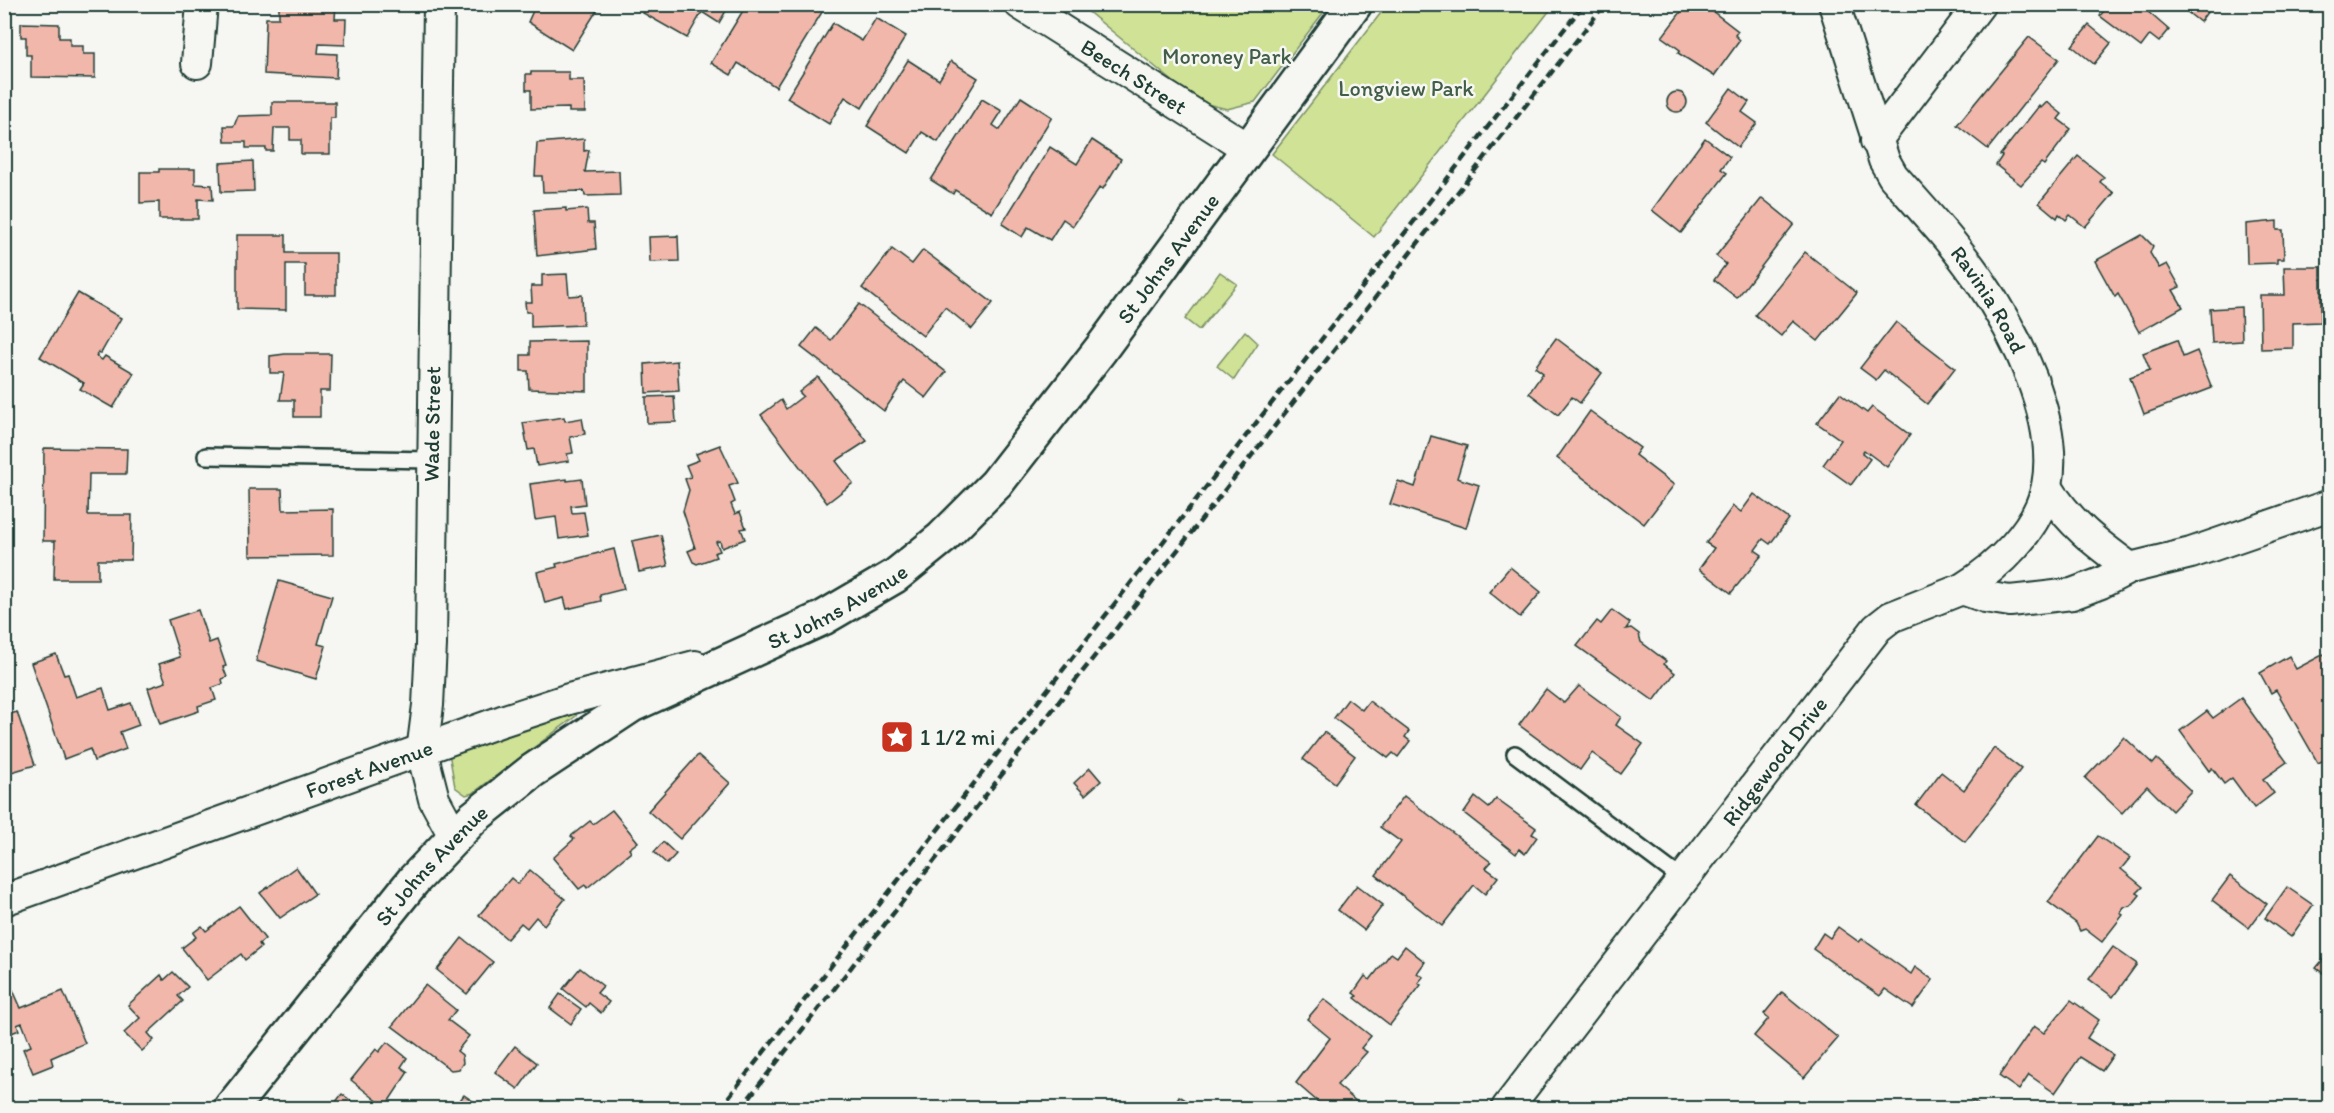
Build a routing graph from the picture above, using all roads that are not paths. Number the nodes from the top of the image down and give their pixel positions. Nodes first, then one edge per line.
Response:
1 (202, 4) edge
2 (439, 4) edge
3 (1020, 4) edge
4 (1355, 4) edge
5 (1834, 4) edge
6 (1980, 4) edge
7 (196, 63) dead end
8 (1876, 141) junction
9 (1249, 149) junction
10 (206, 456) dead end
11 (431, 459) junction
12 (2047, 488) junction
13 (2330, 505) edge
14 (2130, 568) junction
15 (1962, 589) junction
16 (740, 654) junction
17 (422, 752) junction
18 (1515, 754) dead end
19 (454, 836) junction
20 (1682, 879) junction
21 (4, 900) edge
22 (231, 1108) edge
23 (1507, 1108) edge

1 - 7 street
2 - 11 street, Wade Street
3 - 9 street, Beech Street
4 - 9 street, St Johns Avenue
5 - 8 street, Ravinia Road
6 - 8 street
8 - 12 street, Ravinia Road
9 - 16 street, St Johns Avenue
10 - 11 lane
11 - 17 street, Wade Street
12 - 14 street
12 - 15 street, Ravinia Road
13 - 14 street
14 - 15 street
15 - 20 street, Ridgewood Drive
16 - 17 street, Forest Avenue
16 - 19 street, St Johns Avenue
17 - 19 street, Wade Street
17 - 21 street, Forest Avenue
18 - 20 lane
19 - 22 street, St Johns Avenue
20 - 23 street, Ridgewood Drive

